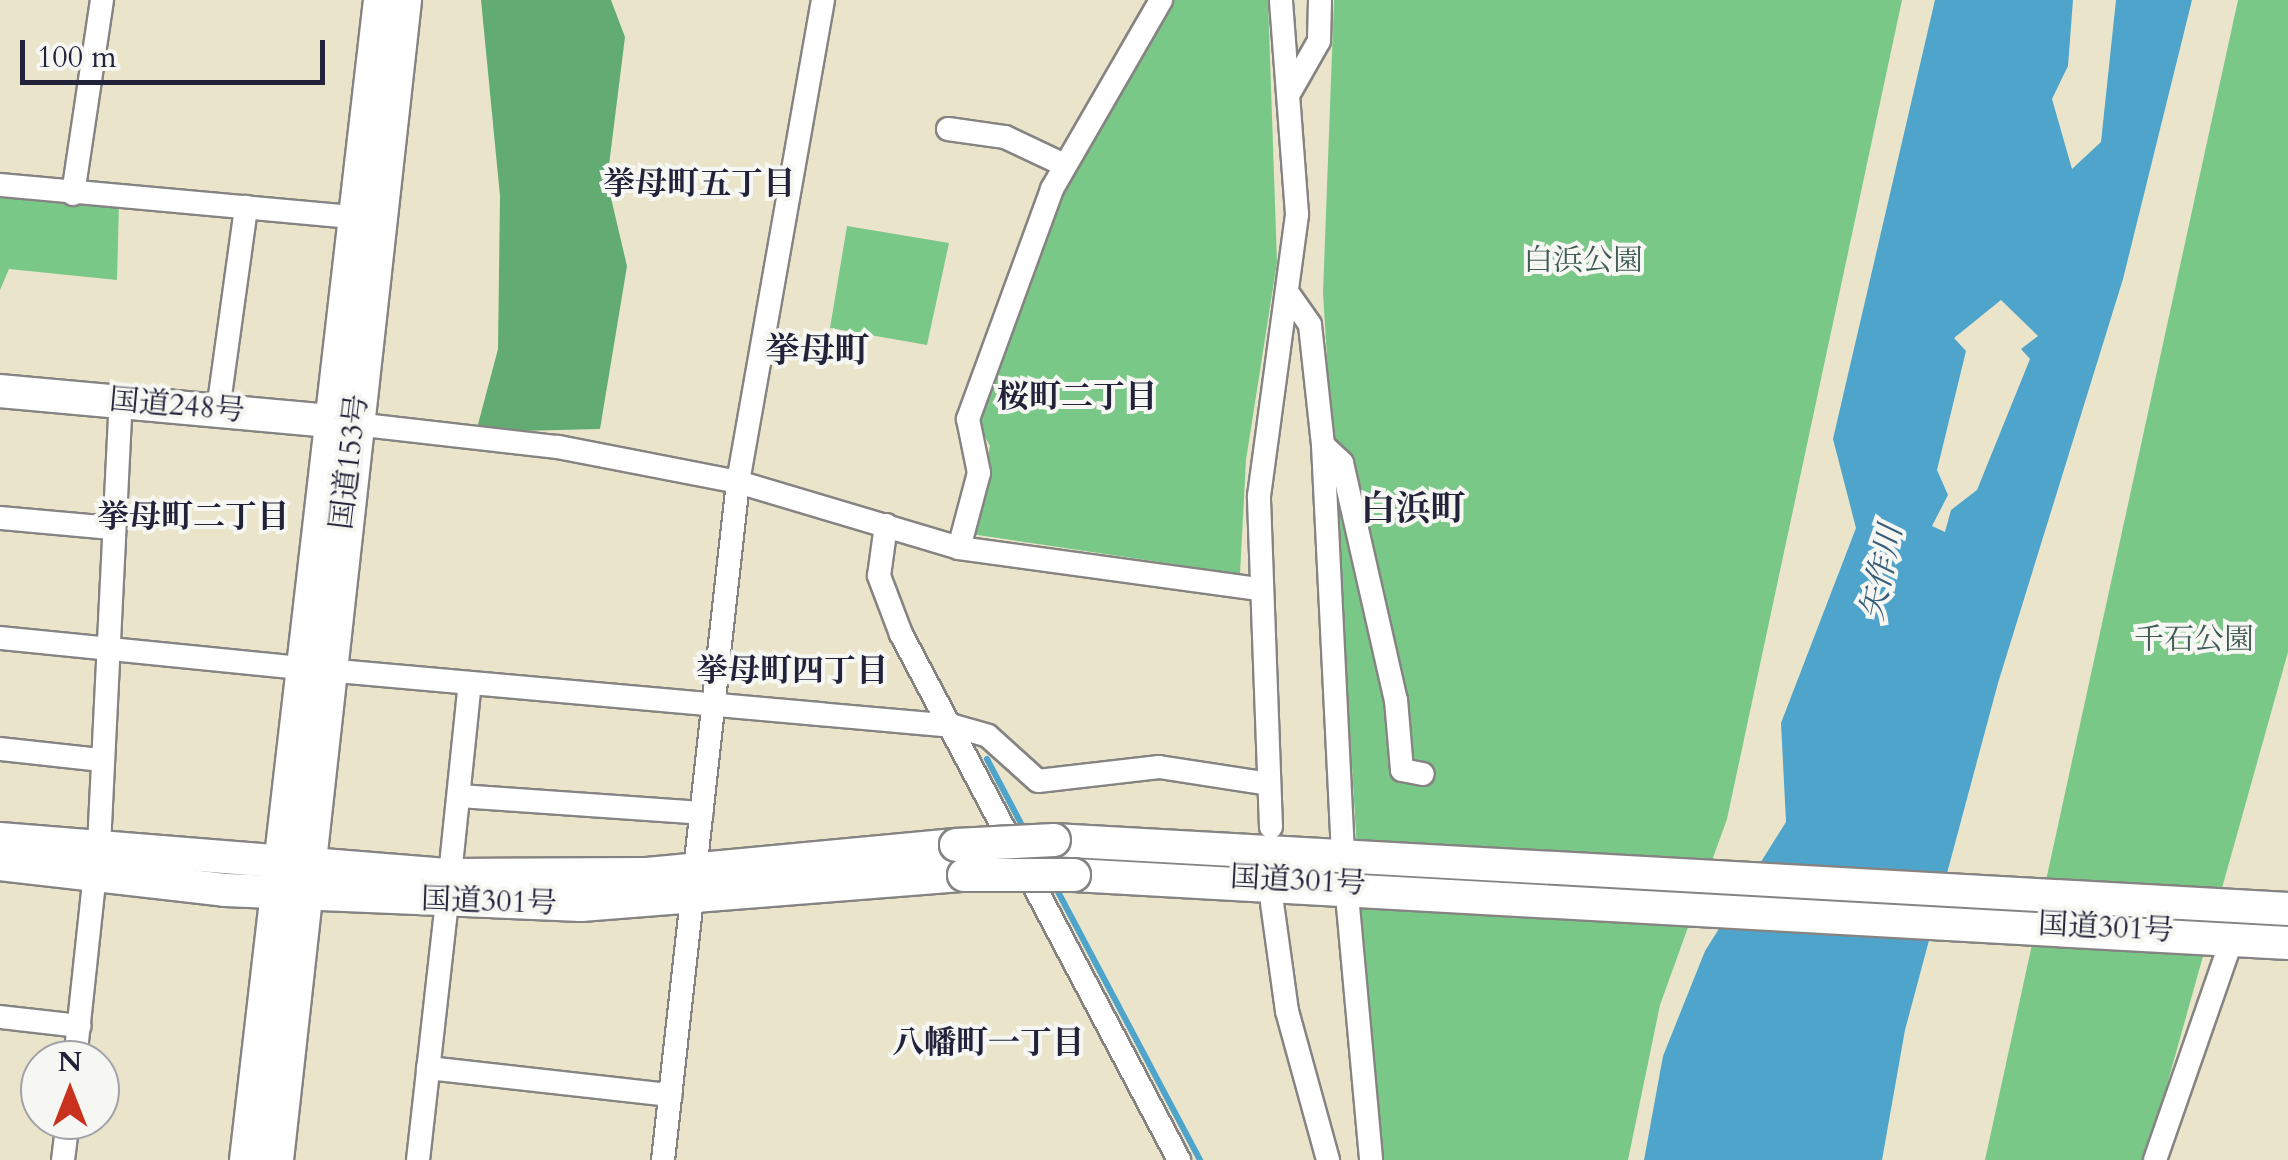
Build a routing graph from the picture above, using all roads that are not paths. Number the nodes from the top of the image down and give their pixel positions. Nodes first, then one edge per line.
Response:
1 (102, 0) edge
2 (380, 0) edge
3 (405, 0) edge
4 (823, 0) edge
5 (1161, 0) edge
6 (1281, 0) edge
7 (1320, 0) edge
8 (1290, 90) junction
9 (948, 128) dead end
10 (1062, 164) junction
11 (0, 185) edge
12 (73, 194) junction
13 (246, 207) junction
14 (356, 218) junction
15 (1290, 296) junction
16 (0, 391) edge
17 (121, 400) junction
18 (218, 410) junction
19 (341, 422) junction
20 (1323, 445) junction
21 (738, 482) junction
22 (0, 518) edge
23 (887, 525) junction
24 (112, 528) junction
25 (959, 548) junction
26 (1259, 589) junction
27 (0, 638) edge
28 (106, 648) junction
29 (313, 669) junction
30 (470, 683) junction
31 (711, 708) junction
32 (954, 726) junction
33 (0, 749) edge
34 (102, 760) junction
35 (1423, 774) dead end
36 (1270, 784) junction
37 (460, 796) junction
38 (701, 813) junction
39 (1270, 827) dead end
40 (0, 839) edge
41 (97, 860) junction
42 (961, 860) junction
43 (0, 864) edge
44 (695, 868) junction
45 (1359, 869) junction
46 (293, 879) junction
47 (448, 888) junction
48 (689, 901) junction
49 (1272, 902) dead end
50 (2288, 909) edge
51 (2224, 924) junction
52 (2288, 942) edge
53 (0, 1017) edge
54 (79, 1026) junction
55 (77, 1040) edge
56 (428, 1068) junction
57 (670, 1095) junction
58 (246, 1160) edge
59 (277, 1160) edge
60 (418, 1160) edge
61 (663, 1160) edge
62 (1179, 1160) edge
63 (1328, 1160) edge
64 (1371, 1160) edge
65 (2156, 1160) edge

1 - 12 street
2 - 14 highway, 国道153号
3 - 19 highway, 国道153号
4 - 21 street
5 - 10 street
6 - 8 street
7 - 8 street
8 - 15 street
9 - 10 street
10 - 25 street
11 - 12 street
12 - 13 street
13 - 14 street
13 - 18 street
14 - 19 highway, 国道153号
15 - 20 street
15 - 26 street
16 - 17 highway, 国道248号
17 - 18 highway, 国道248号
17 - 24 street
18 - 19 highway, 国道248号
19 - 21 street
19 - 29 highway, 国道153号
20 - 35 street
20 - 45 street
21 - 23 street
21 - 31 street
22 - 24 street
23 - 25 street
23 - 32 street
24 - 28 street
25 - 26 street
26 - 36 street
27 - 28 street
28 - 29 street
28 - 34 street
29 - 30 street
29 - 46 highway, 国道153号
30 - 31 street
30 - 37 street
31 - 32 street
31 - 38 street
32 - 36 street
32 - 62 street
33 - 34 street
34 - 41 street
36 - 39 street
37 - 38 street
37 - 47 street
38 - 44 street
40 - 41 highway
41 - 43 highway
41 - 46 highway
41 - 54 street
42 - 44 highway, 国道301号
42 - 45 highway, 国道301号, bridge
42 - 45 highway, 国道301号, bridge
42 - 48 highway, 国道301号
44 - 47 highway, 国道301号
44 - 48 street
45 - 51 highway, 国道301号
45 - 64 street
46 - 47 highway, 国道301号
46 - 58 highway
46 - 59 highway
47 - 48 highway, 国道301号
47 - 56 street
48 - 57 street
49 - 63 street
50 - 51 highway, 国道301号
51 - 52 highway, 国道301号
51 - 65 street
53 - 54 street
54 - 55 street
56 - 57 street
56 - 60 street
57 - 61 street

